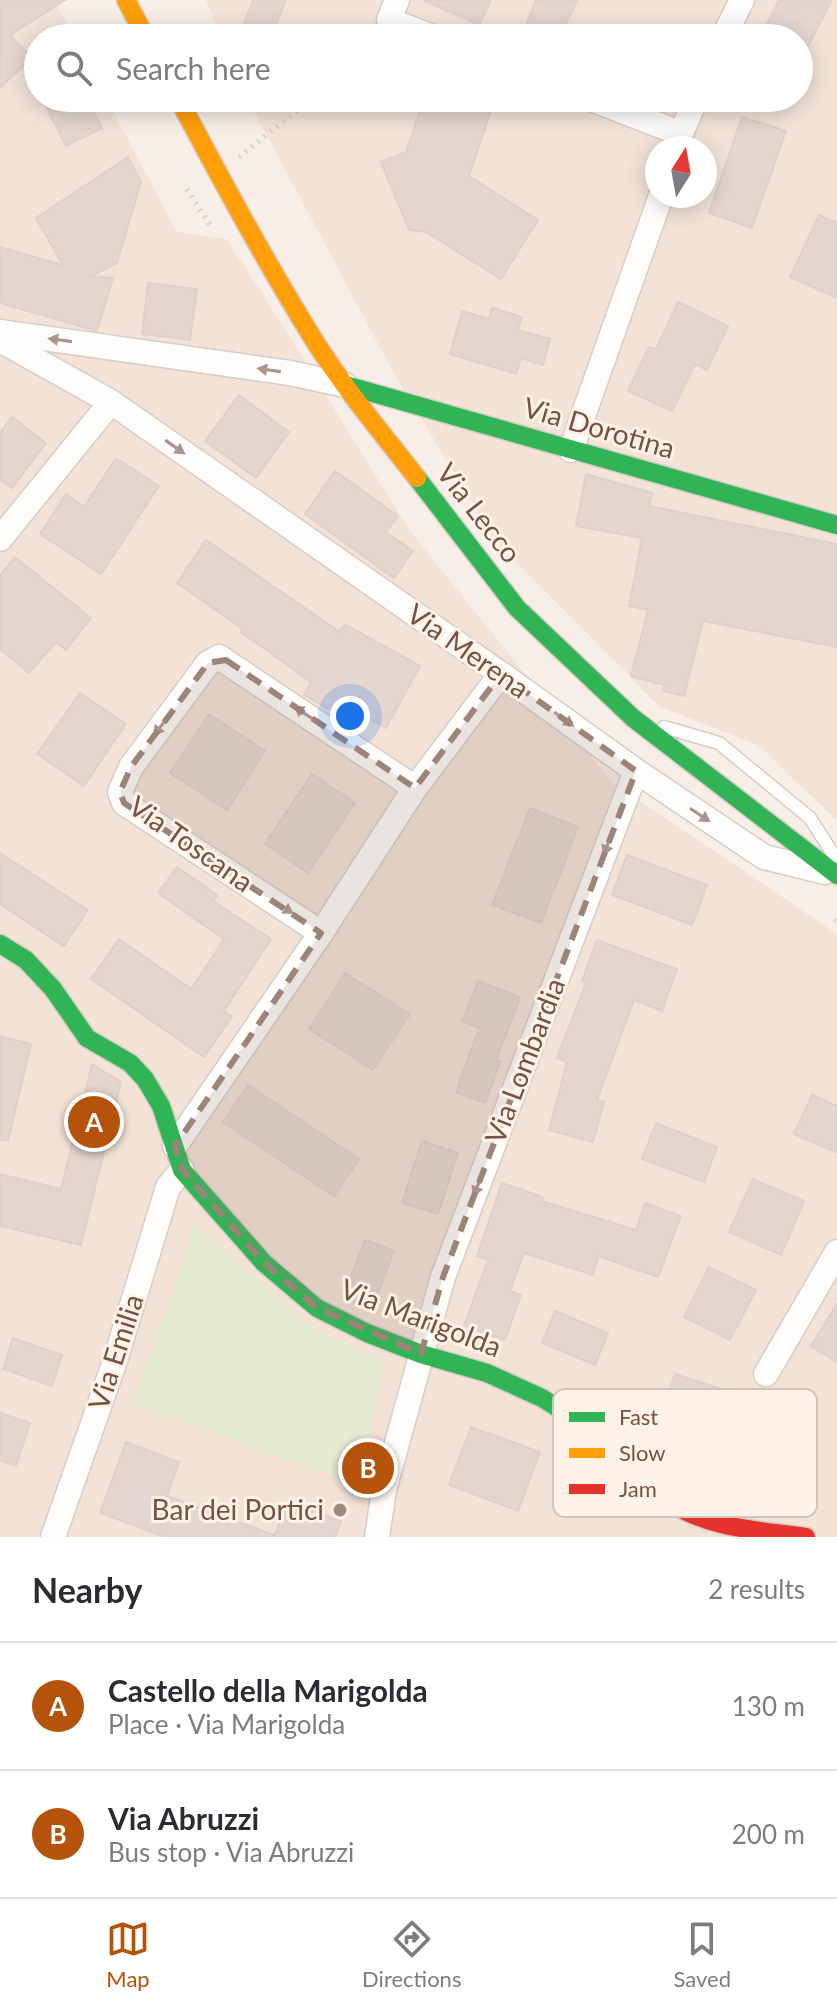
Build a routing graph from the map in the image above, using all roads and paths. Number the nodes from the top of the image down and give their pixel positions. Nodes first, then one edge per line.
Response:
1 (126, 0) edge
2 (742, 0) edge
3 (393, 10) edge
4 (139, 24) edge
5 (414, 24) edge
6 (730, 24) edge
7 (185, 112) edge
8 (295, 112) edge
9 (618, 112) edge
10 (690, 112) edge
11 (667, 136) edge
12 (679, 136) edge
13 (238, 157) dead end
14 (187, 189) dead end
15 (657, 208) edge
16 (218, 220) dead end
17 (0, 332) edge
18 (0, 340) edge
19 (119, 349) junction
20 (345, 385) junction
21 (111, 402) junction
22 (571, 450) junction
23 (837, 525) edge
24 (0, 539) edge
25 (501, 674) junction
26 (633, 718) junction
27 (636, 771) junction
28 (415, 788) junction
29 (837, 870) edge
30 (321, 933) junction
31 (0, 944) edge
32 (178, 1158) junction
33 (837, 1252) edge
34 (421, 1354) junction
35 (766, 1374) dead end
36 (553, 1405) edge
37 (696, 1517) edge
38 (53, 1537) edge
39 (377, 1537) edge
40 (806, 1537) edge

1 - 4 main road
2 - 6 street
3 - 5 street
7 - 20 main road, Via Lecco
8 - 13 path
9 - 11 street
10 - 12 street
14 - 16 path
15 - 22 street
19 -> 17 street
18 - 21 street, Via Merena
20 -> 19 street
19 - 21 street, Via Merena
20 - 22 main road, Via Dorotina
20 - 26 main road, Via Lecco
21 - 24 street
21 -> 25 street, Via Merena
22 - 23 main road, Via Dorotina
25 -> 27 street, Via Merena
25 - 28 street
26 - 29 main road, Via Lecco
26 - 29 lane
27 -> 29 street, Via Merena
27 -> 34 street, Via Lombardia
28 - 30 street
28 -> 30 street, Via Toscana
30 - 32 street
31 - 32 main road, Via Marigolda
32 - 34 main road, Via Marigolda
32 - 38 street, Via Emilia
33 - 35 street
34 - 36 main road, Via Marigolda
34 - 39 street, Via Lombardia
37 - 40 main road, Via Marigolda

